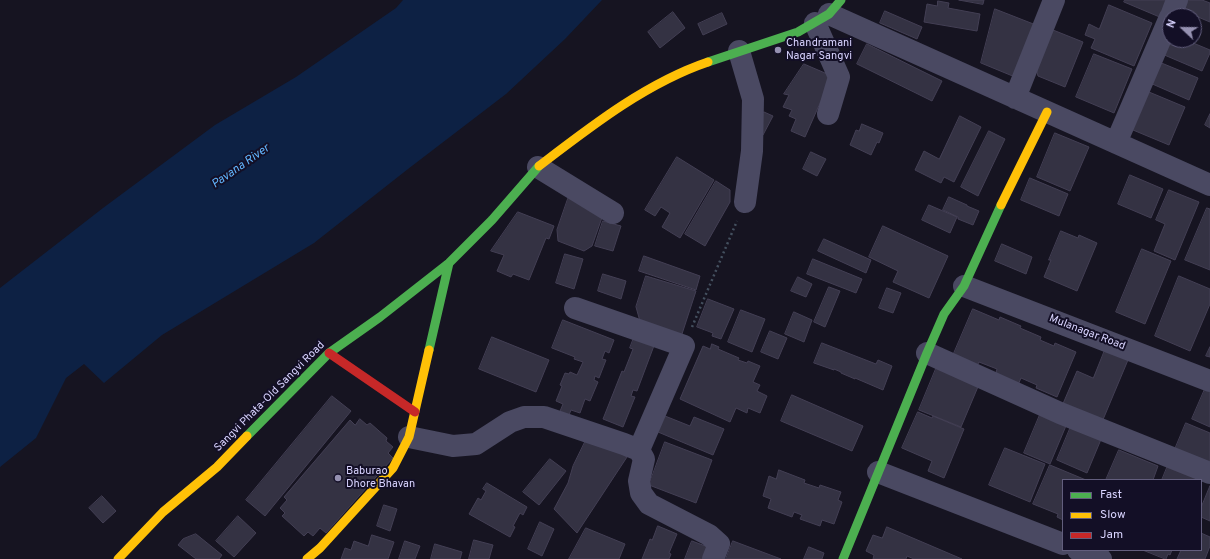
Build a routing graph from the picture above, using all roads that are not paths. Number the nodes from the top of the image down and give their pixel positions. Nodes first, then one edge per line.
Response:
1 (1054, 0) edge
2 (828, 12) edge
3 (1162, 36) edge
4 (739, 50) junction
5 (1015, 98) junction
6 (1046, 112) junction
7 (828, 114) dead end
8 (1116, 143) junction
9 (538, 167) junction
10 (1210, 185) edge
11 (745, 202) road end
12 (612, 213) dead end
13 (449, 263) junction
14 (964, 286) junction
15 (575, 308) dead end
16 (927, 353) junction
17 (329, 354) junction
18 (1210, 381) edge
19 (415, 412) junction
20 (409, 437) junction
21 (639, 450) junction
22 (878, 472) junction
23 (1210, 473) edge
24 (1062, 544) edge
25 (1081, 551) edge
26 (118, 559) edge
27 (307, 559) edge
28 (713, 559) edge
29 (843, 559) edge
30 (1101, 559) edge

1 - 5 street
2 - 4 street, Sangvi Phata-Old Sangvi Road
2 - 5 street
2 - 7 street
3 - 8 street
4 - 9 street, Sangvi Phata-Old Sangvi Road
4 - 11 street
5 - 6 street
6 - 8 street
6 - 14 street
8 - 10 street
9 - 12 street
9 - 13 street, Sangvi Phata-Old Sangvi Road
13 - 17 street, Sangvi Phata-Old Sangvi Road
13 - 19 street
14 - 16 street
14 - 18 street, Mulanagar Road
15 - 21 street
16 - 22 street
16 - 23 street
17 - 19 street
17 - 26 street, Sangvi Phata-Old Sangvi Road
19 - 20 street
20 - 21 street
20 - 27 street
21 - 28 street
22 - 24 street
22 - 29 street
25 - 30 street

